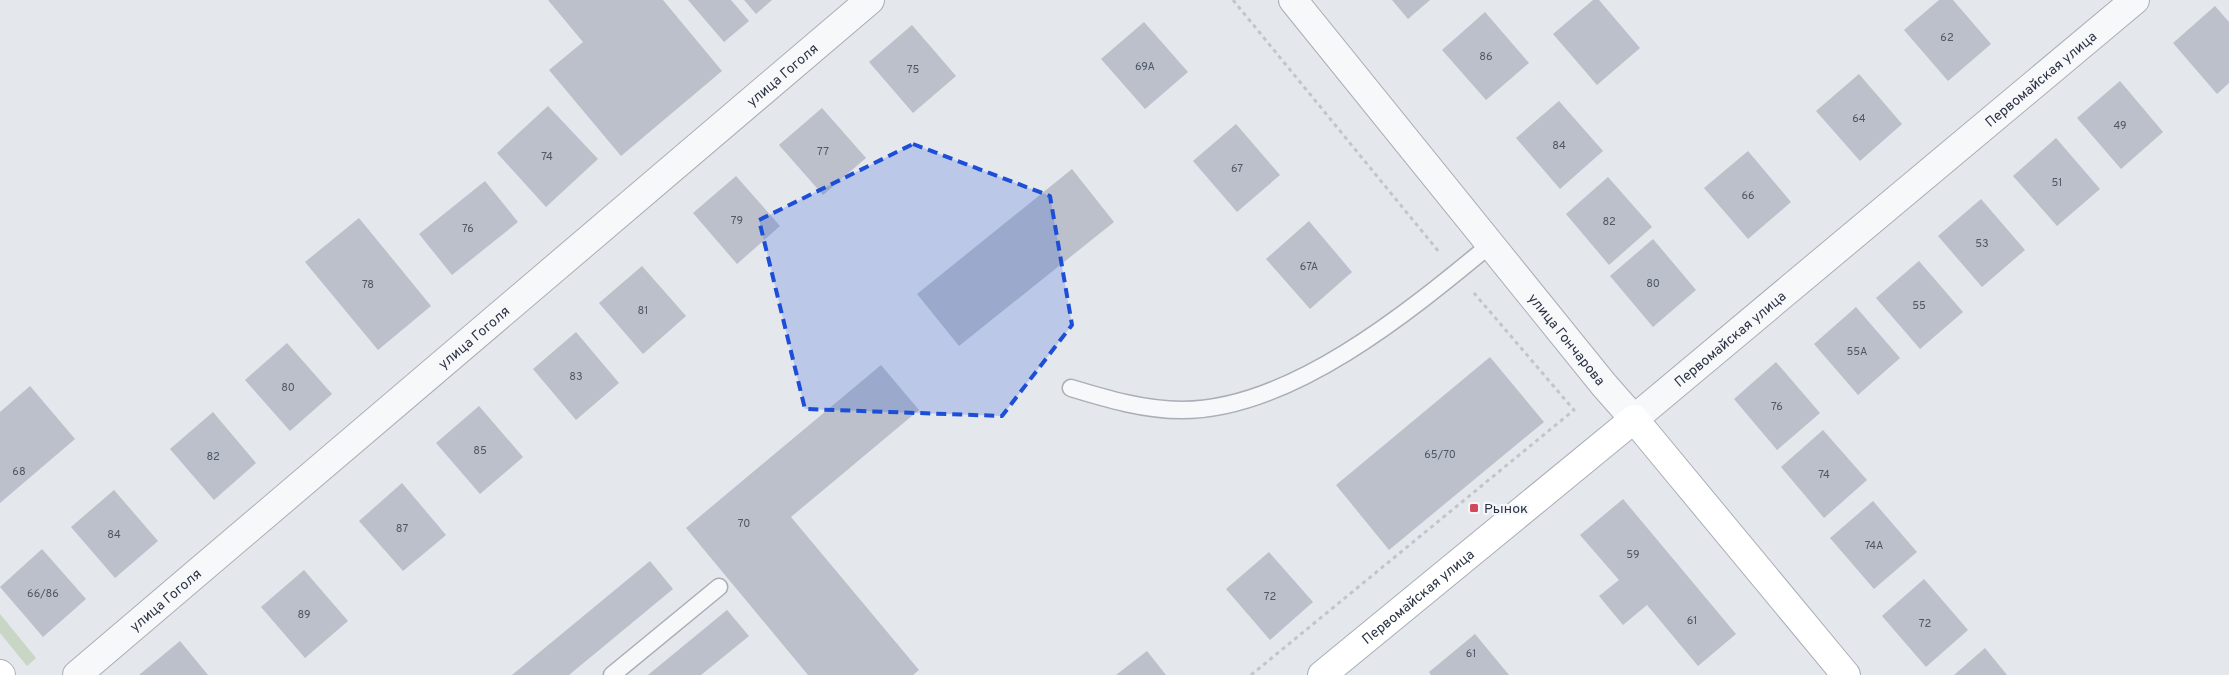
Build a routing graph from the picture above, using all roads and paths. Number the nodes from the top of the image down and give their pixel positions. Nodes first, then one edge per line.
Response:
1 (870, 0) edge
2 (1234, 0) edge
3 (1293, 0) edge
4 (2135, 0) edge
5 (1492, 244) junction
6 (1456, 273) junction
7 (1071, 388) dead end
8 (1634, 419) junction
9 (719, 587) dead end
10 (77, 675) edge
11 (612, 675) edge
12 (1251, 675) edge
13 (1322, 675) edge
14 (1846, 675) edge

1 - 10 street, улица Гоголя
2 - 6 path
3 - 5 street, улица Гончарова
4 - 8 street, Первомайская улица
5 - 6 lane
5 - 8 street, улица Гончарова
6 - 7 lane
6 - 12 path
8 - 13 main road, Первомайская улица
8 - 14 main road, улица Гончарова
9 - 11 lane

